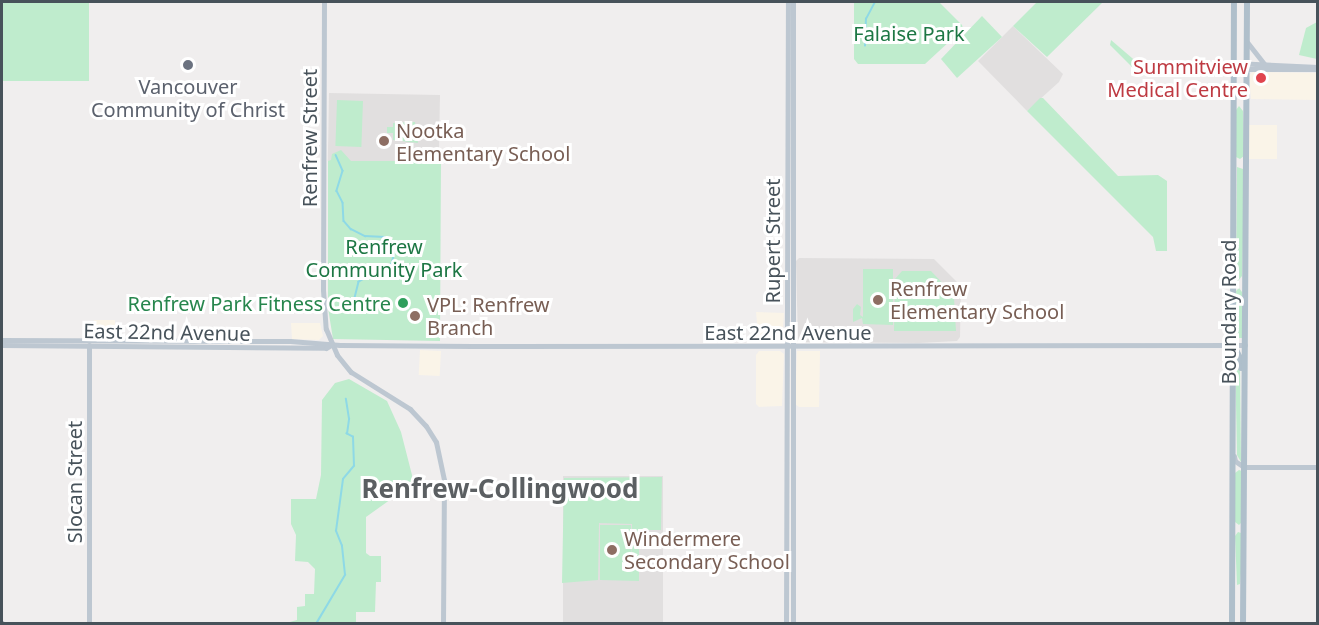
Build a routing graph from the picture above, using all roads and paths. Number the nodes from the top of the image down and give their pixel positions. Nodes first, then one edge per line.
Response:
1 (324, 2) edge
2 (788, 2) edge
3 (793, 2) edge
4 (1234, 2) edge
5 (1247, 2) edge
6 (1247, 42) junction
7 (1263, 63) junction
8 (1234, 66) junction
9 (1247, 66) junction
10 (1317, 68) edge
11 (2, 340) edge
12 (89, 343) junction
13 (1233, 344) junction
14 (2, 345) edge
15 (331, 345) junction
16 (1245, 345) junction
17 (790, 347) junction
18 (1244, 392) junction
19 (1233, 451) junction
20 (1244, 458) junction
21 (1257, 466) junction
22 (1244, 467) junction
23 (1317, 467) edge
24 (88, 624) edge
25 (443, 624) edge
26 (786, 624) edge
27 (793, 624) edge
28 (1232, 624) edge
29 (1244, 624) edge

1 - 15 street, Renfrew Street
2 - 17 street, Rupert Street
3 - 17 street, Rupert Street
4 - 8 main road, Boundary Road
5 - 6 main road, Boundary Road
6 - 7 street
6 - 9 main road, Boundary Road
7 - 9 street
7 - 10 street
8 - 9 street
8 - 13 main road, Boundary Road
9 - 10 street
9 - 16 main road, Boundary Road
11 - 12 street, East 22nd Avenue
12 - 14 street, East 22nd Avenue
12 - 15 street, East 22nd Avenue
12 - 24 street, Slocan Street
13 - 16 street, East 22nd Avenue
13 - 17 street, East 22nd Avenue
13 - 18 main road
13 - 19 main road, Boundary Road
15 - 17 street, East 22nd Avenue
15 - 25 street
16 - 18 main road, Boundary Road
17 - 26 street, Rupert Street
17 - 27 street, Rupert Street
18 - 20 main road, Boundary Road
19 - 22 street
19 - 28 main road, Boundary Road
20 - 21 street
20 - 22 main road, Boundary Road
21 - 22 street
21 - 23 street
22 - 29 main road, Boundary Road

